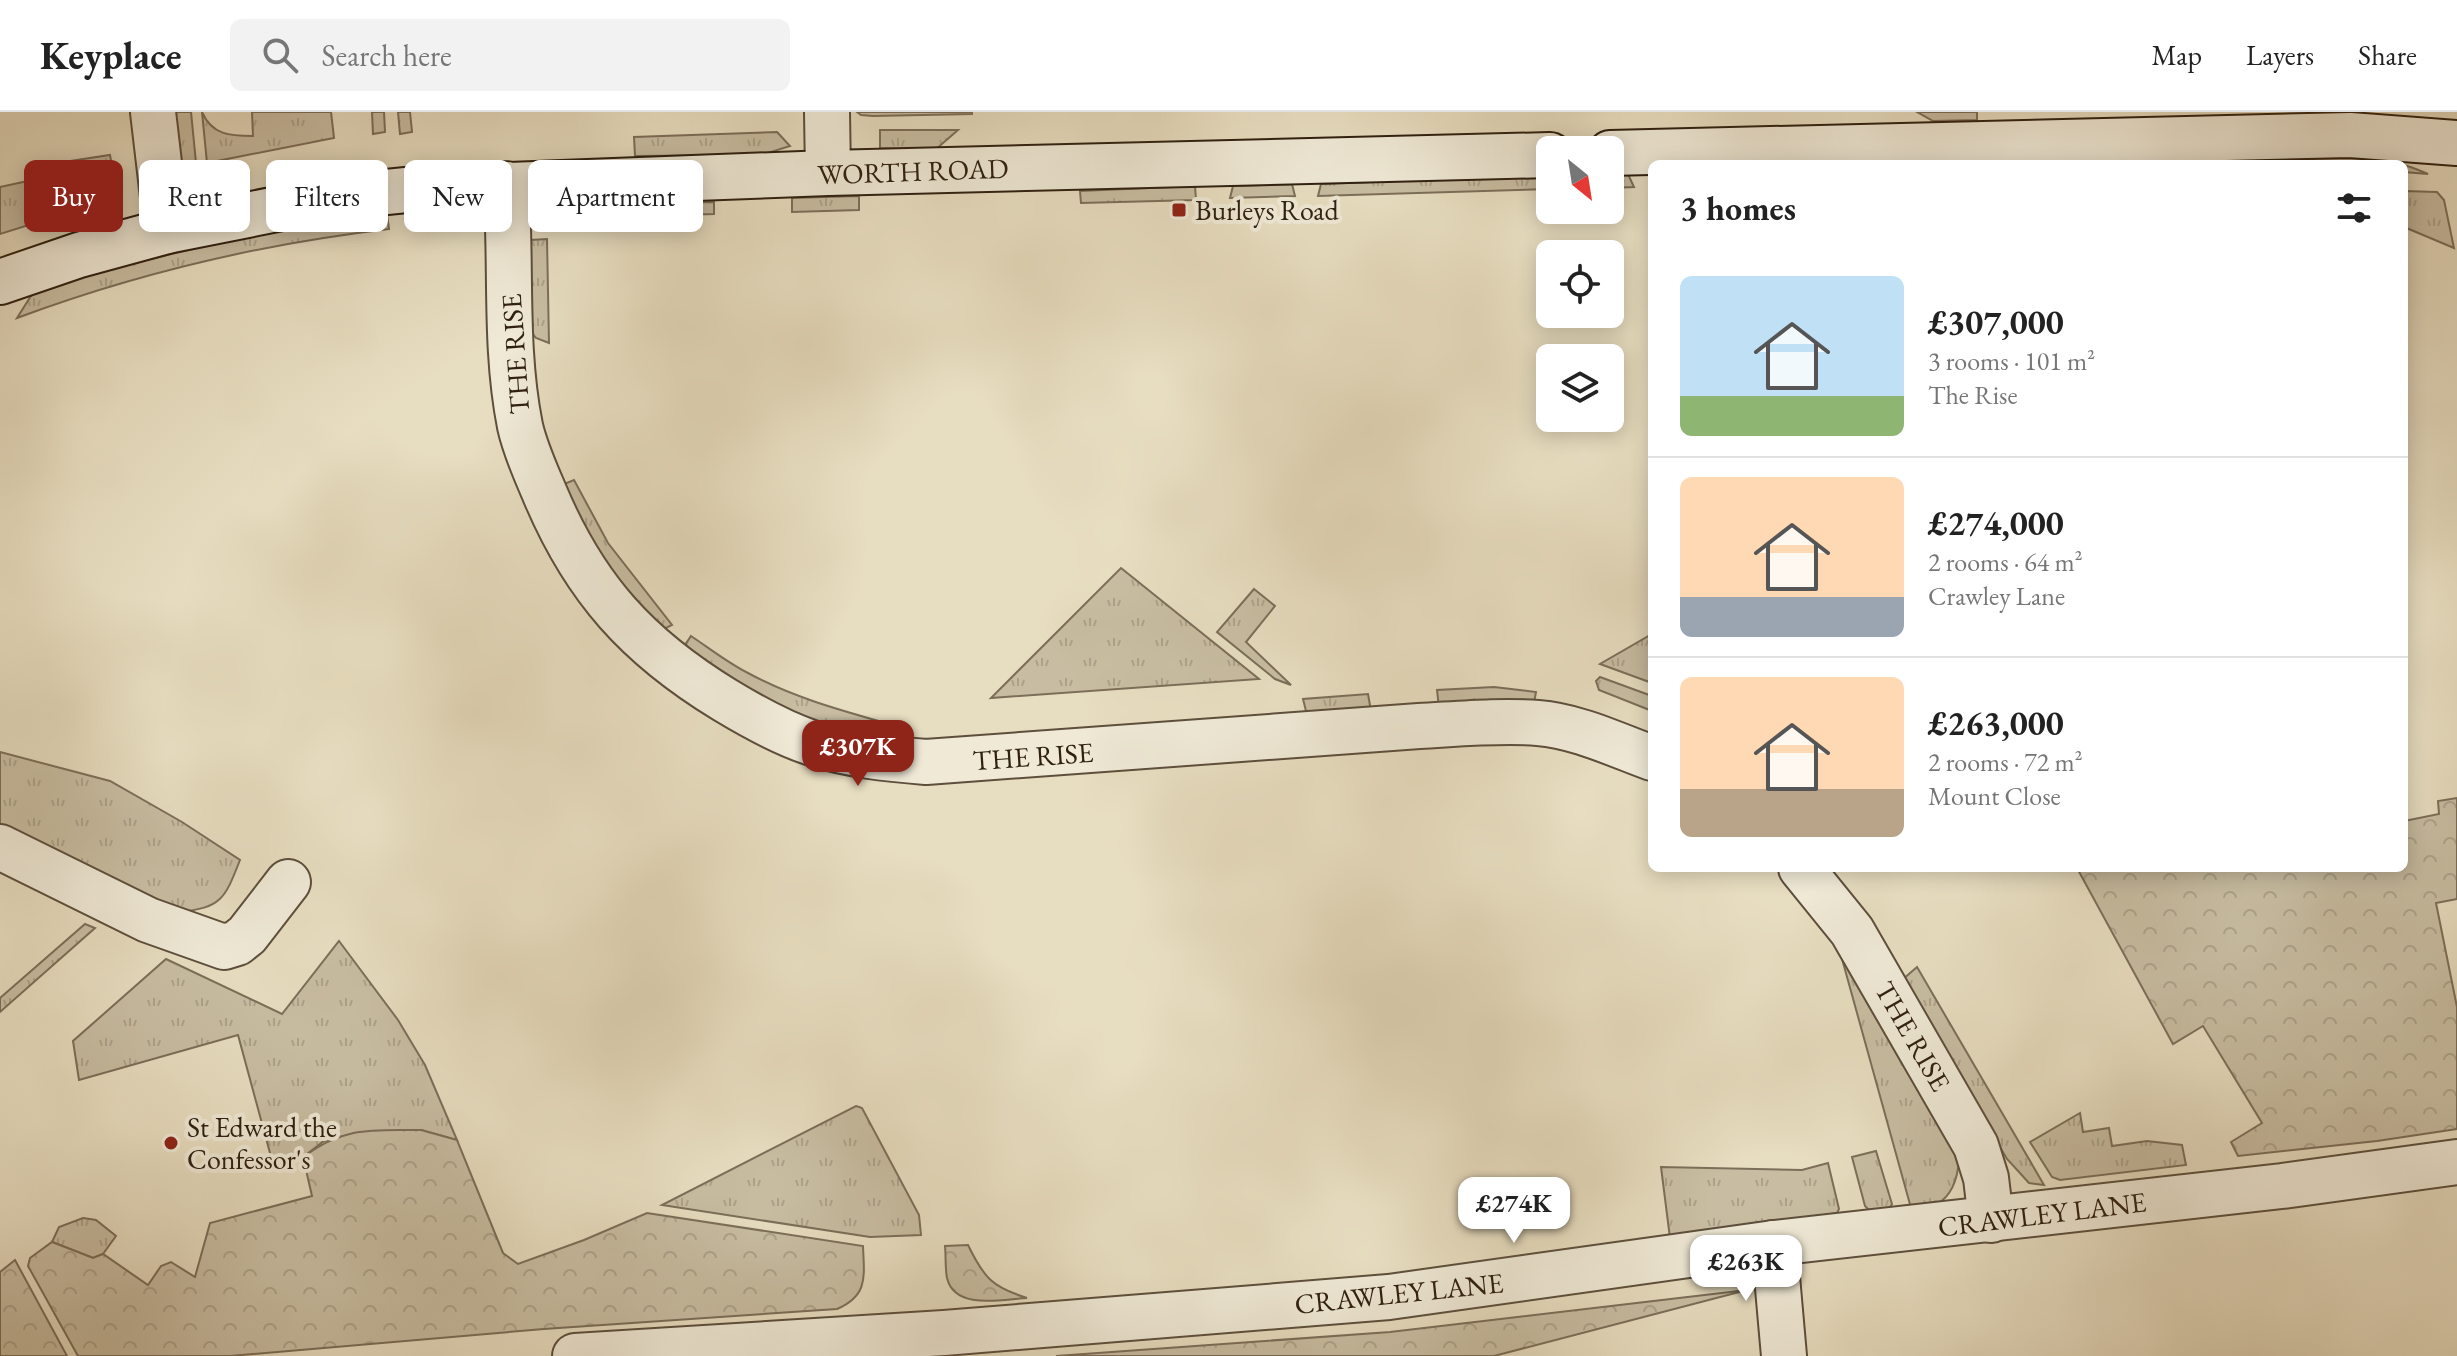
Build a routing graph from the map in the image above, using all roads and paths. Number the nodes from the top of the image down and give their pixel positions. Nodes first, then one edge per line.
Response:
1 (153, 112) edge
2 (827, 112) edge
3 (2457, 143) edge
4 (1624, 153) edge
5 (1536, 155) edge
6 (159, 160) edge
7 (828, 173) junction
8 (512, 184) edge
9 (404, 190) edge
10 (250, 214) edge
11 (163, 232) edge
12 (509, 232) edge
13 (0, 282) edge
14 (1648, 757) edge
15 (0, 847) edge
16 (1804, 872) edge
17 (288, 882) dead end
18 (2457, 1162) edge
19 (1991, 1220) junction
20 (1774, 1243) junction
21 (575, 1356) edge
22 (1784, 1356) edge

1 - 6 street
2 - 7 street
3 - 4 street
5 - 7 street, WORTH ROAD
7 - 8 street, WORTH ROAD
9 - 10 street, WORTH ROAD
11 - 13 street, WORTH ROAD
12 - 14 street, THE RISE
15 - 17 street
16 - 19 street, THE RISE
18 - 19 street, CRAWLEY LANE
19 - 20 street, CRAWLEY LANE
20 - 21 street, CRAWLEY LANE
20 - 22 street

